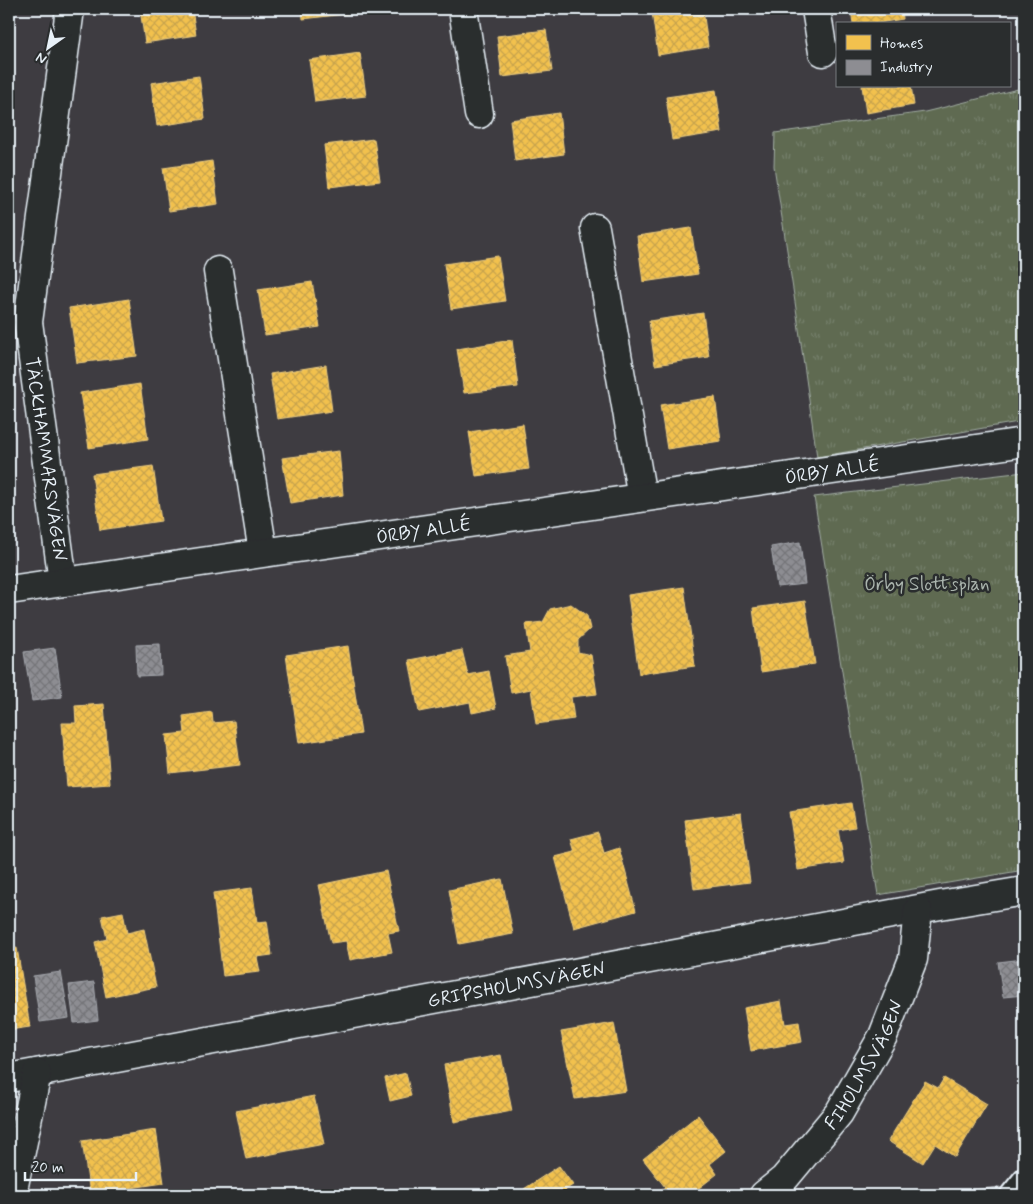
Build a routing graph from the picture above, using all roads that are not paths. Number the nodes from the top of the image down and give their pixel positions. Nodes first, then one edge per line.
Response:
1 (70, 9) edge
2 (463, 9) edge
3 (816, 9) edge
4 (823, 52) dead end
5 (479, 114) dead end
6 (595, 228) dead end
7 (218, 271) dead end
8 (1024, 442) edge
9 (642, 497) junction
10 (263, 552) junction
11 (64, 582) junction
12 (9, 590) edge
13 (1024, 891) edge
14 (918, 910) junction
15 (37, 1073) junction
16 (9, 1078) edge
17 (1024, 1179) edge
18 (12, 1195) edge
19 (764, 1195) edge
20 (1011, 1195) edge

1 - 11 street, TÄCKHAMMARSVÄGEN
2 - 5 street
3 - 4 street
6 - 9 street
7 - 10 street
8 - 9 street, ÖRBY ALLÉ
9 - 10 street, ÖRBY ALLÉ
10 - 11 street, ÖRBY ALLÉ
11 - 12 street, ÖRBY ALLÉ
13 - 14 street, GRIPSHOLMSVÄGEN
14 - 15 street, GRIPSHOLMSVÄGEN
14 - 19 street, FIHOLMSVÄGEN
15 - 16 street, GRIPSHOLMSVÄGEN
15 - 18 street
17 - 20 lane

